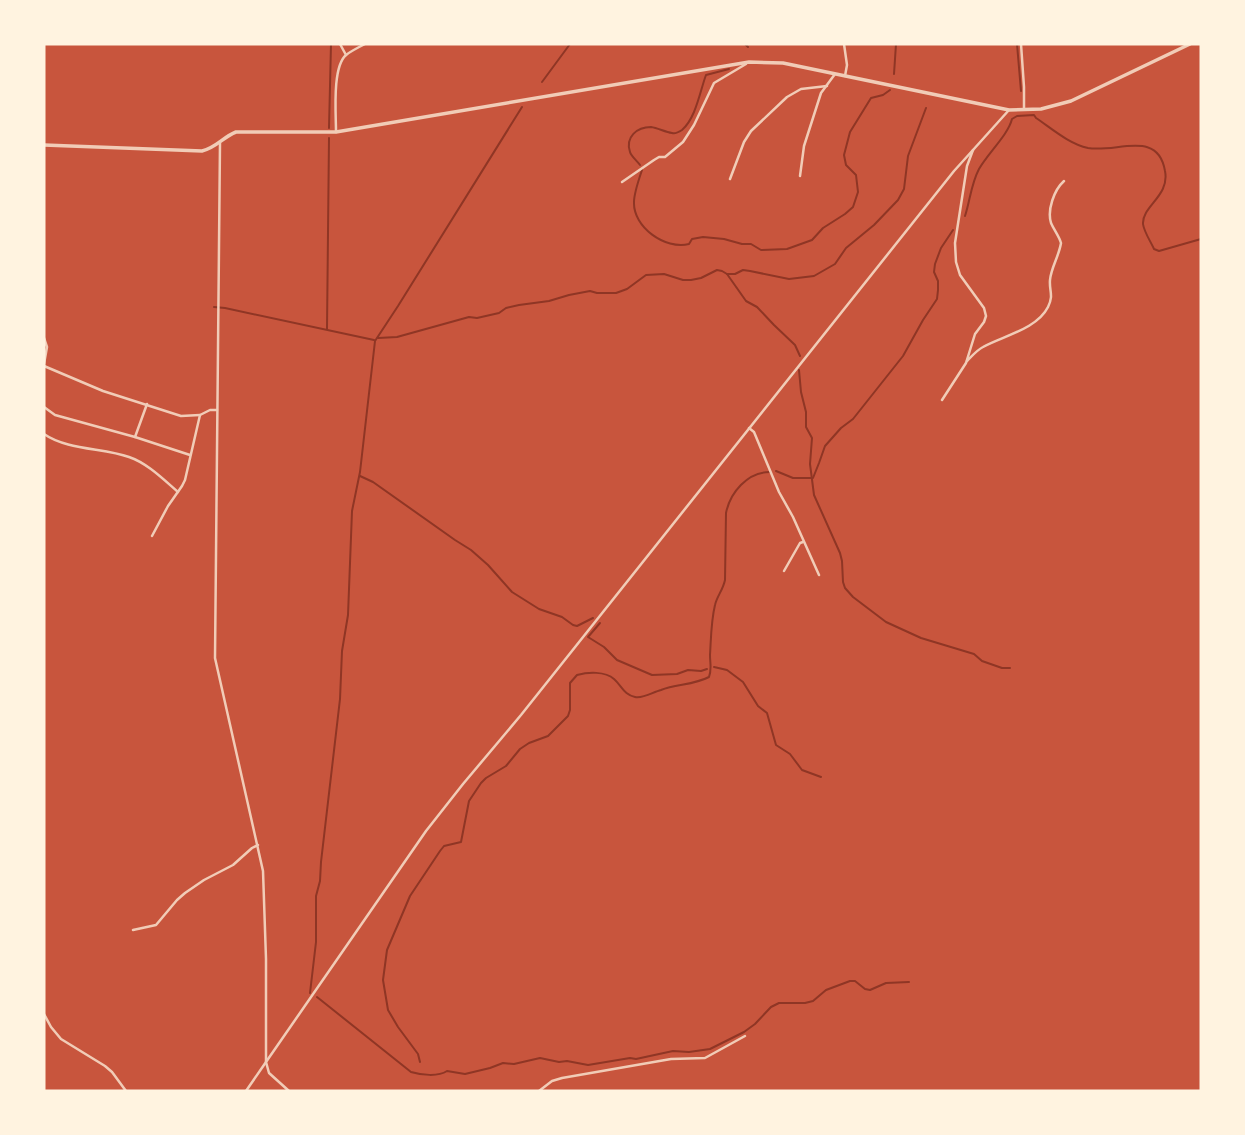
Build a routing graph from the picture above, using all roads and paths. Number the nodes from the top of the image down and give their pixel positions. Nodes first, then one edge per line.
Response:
1 (340, 44) edge
2 (365, 44) edge
3 (844, 44) edge
4 (1021, 44) edge
5 (1190, 44) edge
6 (345, 55) junction
7 (749, 62) junction
8 (835, 74) junction
9 (845, 76) junction
10 (827, 86) junction
11 (1024, 109) junction
12 (1009, 110) junction
13 (336, 132) junction
14 (220, 143) junction
15 (44, 145) edge
16 (973, 150) junction
17 (800, 176) dead end
18 (730, 179) dead end
19 (1064, 181) dead end
20 (622, 182) dead end
21 (44, 338) edge
22 (965, 363) junction
23 (44, 365) edge
24 (942, 400) dead end
25 (146, 404) junction
26 (44, 407) edge
27 (217, 411) junction
28 (200, 415) junction
29 (749, 428) junction
30 (44, 434) edge
31 (135, 437) junction
32 (190, 455) junction
33 (178, 492) junction
34 (152, 536) dead end
35 (804, 541) junction
36 (785, 571) dead end
37 (819, 575) dead end
38 (258, 845) junction
39 (133, 930) dead end
40 (44, 1014) edge
41 (745, 1036) dead end
42 (266, 1062) junction
43 (127, 1091) edge
44 (246, 1091) edge
45 (289, 1091) edge
46 (539, 1091) edge

1 - 6 street
2 - 6 street
3 - 9 street
4 - 11 street
5 - 11 street
6 - 13 street
7 - 8 street
7 - 13 street
7 - 20 street
8 - 9 street
8 - 10 street
9 - 12 street
10 - 17 street
10 - 18 street
11 - 12 street
12 - 16 street
13 - 14 street
14 - 15 street
14 - 27 street
16 - 22 street
16 - 29 street
19 - 22 street
21 - 23 street
22 - 24 street
23 - 25 street
25 - 28 street
25 - 31 street
26 - 31 street
27 - 28 street
27 - 38 street
28 - 32 street
29 - 35 street
29 - 42 street
30 - 33 street
31 - 32 street
32 - 33 street
33 - 34 street
35 - 36 street
35 - 37 street
38 - 39 street
38 - 42 street
40 - 43 street
41 - 46 street
42 - 44 street
42 - 45 street

